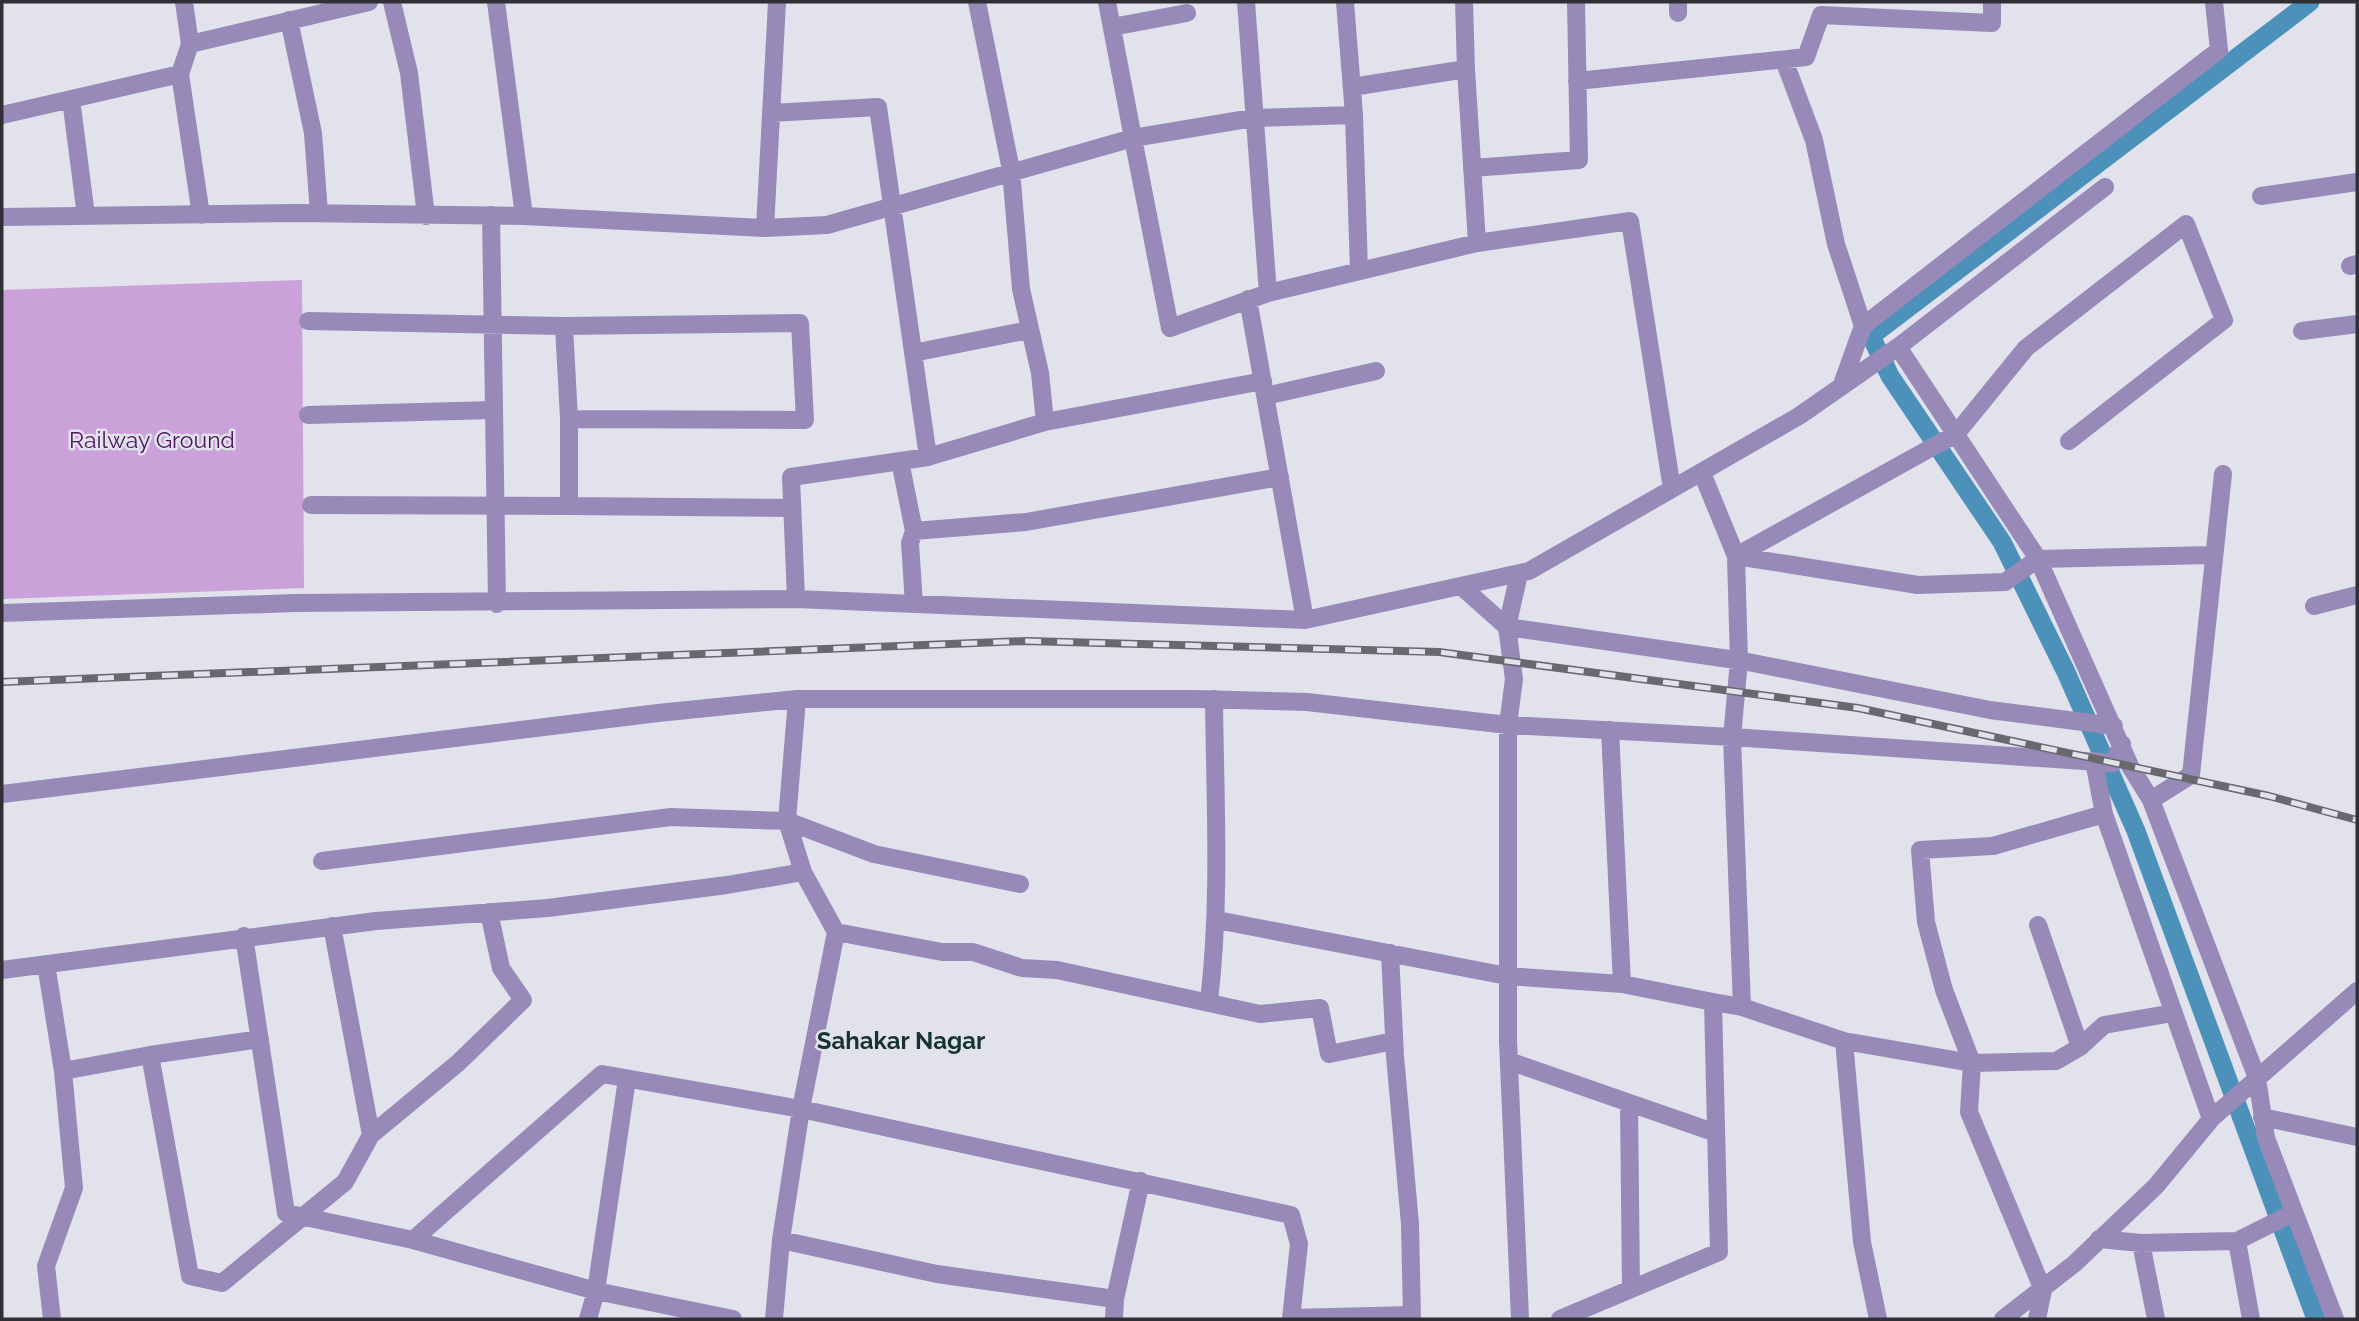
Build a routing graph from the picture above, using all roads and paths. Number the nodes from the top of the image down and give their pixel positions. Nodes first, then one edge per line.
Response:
1 (184, 2) edge
2 (369, 2) edge
3 (392, 2) edge
4 (496, 2) edge
5 (777, 2) edge
6 (977, 2) edge
7 (1107, 2) edge
8 (1246, 2) edge
9 (1345, 2) edge
10 (1464, 2) edge
11 (1576, 2) edge
12 (1992, 2) edge
13 (2214, 2) edge
14 (1187, 13) dead end
15 (289, 20) junction
16 (1112, 27) junction
17 (190, 44) junction
18 (1784, 60) junction
19 (1466, 69) junction
20 (180, 74) junction
21 (1577, 81) junction
22 (1352, 87) junction
23 (71, 99) junction
24 (771, 113) junction
25 (2, 115) edge
26 (1354, 115) junction
27 (1253, 118) junction
28 (1133, 138) junction
29 (1472, 168) junction
30 (1011, 170) junction
31 (2357, 182) edge
32 (2105, 187) dead end
33 (2261, 195) dead end
34 (892, 206) junction
35 (319, 213) junction
36 (201, 215) junction
37 (491, 215) junction
38 (86, 216) junction
39 (426, 216) junction
40 (524, 216) junction
41 (2, 217) edge
42 (765, 228) junction
43 (1477, 243) junction
44 (1359, 271) junction
45 (1268, 293) junction
46 (1248, 299) junction
47 (308, 321) dead end
48 (494, 324) junction
49 (2357, 324) edge
50 (564, 326) junction
51 (1863, 326) junction
52 (1029, 330) junction
53 (2302, 331) dead end
54 (1898, 347) junction
55 (913, 353) junction
56 (1376, 371) dead end
57 (1841, 387) junction
58 (1264, 388) junction
59 (494, 410) junction
60 (308, 415) dead end
61 (569, 419) junction
62 (1045, 422) junction
63 (1956, 434) junction
64 (2070, 441) dead end
65 (928, 457) junction
66 (900, 461) junction
67 (1702, 472) junction
68 (2223, 474) dead end
69 (1280, 477) junction
70 (1672, 489) junction
71 (311, 505) dead end
72 (569, 506) junction
73 (496, 508) junction
74 (792, 508) junction
75 (914, 531) junction
76 (2212, 555) junction
77 (1736, 556) junction
78 (2038, 559) junction
79 (1520, 574) junction
80 (1461, 586) junction
81 (2357, 595) edge
82 (796, 599) junction
83 (497, 604) junction
84 (914, 604) junction
85 (2314, 606) dead end
86 (2, 613) edge
87 (1305, 620) junction
88 (1507, 627) junction
89 (1739, 661) junction
90 (797, 699) junction
91 (1214, 699) junction
92 (1508, 725) junction
93 (2114, 726) junction
94 (1610, 730) junction
95 (1732, 737) junction
96 (2122, 744) junction
97 (2094, 761) junction
98 (2, 794) edge
99 (2151, 800) junction
100 (2104, 814) junction
101 (787, 821) junction
102 (322, 861) dead end
103 (803, 872) junction
104 (1020, 884) dead end
105 (489, 912) junction
106 (1217, 920) junction
107 (2038, 925) dead end
108 (332, 926) junction
109 (836, 932) junction
110 (244, 936) junction
111 (1390, 953) junction
112 (46, 964) junction
113 (2, 970) edge
114 (1507, 976) junction
115 (1622, 984) junction
116 (2357, 991) edge
117 (1209, 1001) junction
118 (1713, 1002) junction
119 (1742, 1007) junction
120 (2173, 1013) junction
121 (260, 1039) junction
122 (1394, 1041) junction
123 (1844, 1041) junction
124 (2080, 1047) junction
125 (150, 1055) junction
126 (1509, 1061) junction
127 (1972, 1063) junction
128 (63, 1070) junction
129 (2256, 1078) junction
130 (628, 1079) junction
131 (1629, 1103) junction
132 (801, 1109) junction
133 (2262, 1117) junction
134 (2212, 1119) junction
135 (1716, 1133) junction
136 (371, 1135) junction
137 (2357, 1137) edge
138 (1142, 1181) junction
139 (2293, 1213) junction
140 (303, 1216) junction
141 (2099, 1239) junction
142 (413, 1240) junction
143 (781, 1240) junction
144 (2237, 1241) junction
145 (2141, 1243) junction
146 (1631, 1289) junction
147 (2043, 1290) junction
148 (596, 1291) junction
149 (1115, 1299) junction
150 (1412, 1317) edge
151 (52, 1319) edge
152 (588, 1319) edge
153 (733, 1319) edge
154 (774, 1319) edge
155 (1114, 1319) edge
156 (1291, 1319) edge
157 (1520, 1319) edge
158 (1560, 1319) edge
159 (1878, 1319) edge
160 (2003, 1319) edge
161 (2037, 1319) edge
162 (2156, 1319) edge
163 (2251, 1319) edge
164 (2335, 1319) edge

1 - 17 street
2 - 15 street
3 - 39 street
4 - 40 street
5 - 24 street
6 - 30 street
7 - 16 street
8 - 27 street
9 - 22 street
10 - 19 street
11 - 21 street
12 - 18 street
13 - 51 street
14 - 16 street
15 - 17 street
15 - 35 street
16 - 28 street
17 - 20 street
18 - 21 street
18 - 51 street
19 - 22 street
19 - 29 street
20 - 23 street
20 - 36 street
21 - 29 street
22 - 26 street
23 - 25 street
23 - 38 street
24 - 34 street
24 - 42 street
26 - 27 street
26 - 44 street
27 - 28 street
27 - 45 street
28 - 30 street
28 - 46 street
29 - 43 street
30 - 34 street
30 - 52 street
31 - 33 street
32 - 54 street
34 - 42 street
34 - 55 street
35 - 36 street
35 - 39 street
36 - 38 street
37 - 39 street
37 - 40 street
37 - 48 street
38 - 41 street
40 - 42 street
43 - 44 street
43 - 70 street
44 - 45 street
45 - 46 street
46 - 58 street
47 - 48 street
48 - 50 street
48 - 59 street
49 - 53 street
50 - 61 street
50 - 61 street
51 - 57 street
52 - 55 street
52 - 62 street
54 - 57 street
54 - 63 street
55 - 65 street
56 - 58 street
57 - 67 street
58 - 62 street
58 - 69 street
59 - 60 street
59 - 73 street
61 - 72 street
62 - 65 street
63 - 64 street
63 - 77 street
63 - 78 street
65 - 66 street
66 - 74 street
66 - 75 street
67 - 70 street
67 - 77 street
68 - 76 street
69 - 75 street
69 - 87 street
70 - 79 street
71 - 73 street
72 - 73 street
72 - 74 street
73 - 83 street
74 - 82 street
75 - 84 street
76 - 78 street
76 - 99 street
77 - 78 street
77 - 89 street
78 - 93 street
79 - 80 street
79 - 88 street
80 - 87 street
80 - 88 street
81 - 85 street
82 - 83 street
82 - 84 street
83 - 86 street
84 - 87 street
88 - 89 street
88 - 92 street
89 - 93 street
89 - 95 street
90 - 91 street
90 - 98 street
90 - 101 street
91 - 92 street
91 - 106 street
92 - 94 street
92 - 114 street
93 - 96 street
94 - 95 street
94 - 115 street
95 - 97 street
95 - 119 street
96 - 97 street
96 - 99 street
97 - 100 street
99 - 129 street
100 - 120 street
100 - 127 street
101 - 102 street
101 - 103 street
101 - 104 street
103 - 105 street
103 - 109 street
105 - 108 street
105 - 136 street
106 - 111 street
106 - 117 street
107 - 124 street
108 - 110 street
108 - 136 street
109 - 117 street
109 - 132 street
110 - 112 street
110 - 121 street
111 - 114 street
111 - 122 street
112 - 113 street
112 - 128 street
114 - 115 street
114 - 126 street
115 - 118 street
116 - 129 street
117 - 122 street
118 - 119 street
118 - 135 street
119 - 123 street
120 - 124 street
120 - 134 street
121 - 125 street
121 - 140 street
122 - 150 street
123 - 127 street
123 - 159 street
124 - 127 street
125 - 128 street
125 - 140 street
126 - 131 street
126 - 157 street
127 - 147 street
128 - 151 street
129 - 133 street
129 - 134 street
130 - 132 street
130 - 142 street
130 - 148 street
131 - 135 street
131 - 146 street
132 - 138 street
132 - 143 street
133 - 137 street
133 - 139 street
134 - 141 street
135 - 146 street
136 - 140 street
138 - 149 street
138 - 156 street
139 - 144 street
139 - 164 street
140 - 142 street
141 - 145 street
141 - 147 street
142 - 148 street
143 - 149 street
143 - 154 street
144 - 145 street
144 - 163 street
145 - 162 street
146 - 158 street
147 - 160 street
147 - 161 street
148 - 152 street
148 - 153 street
149 - 155 street
150 - 156 street

